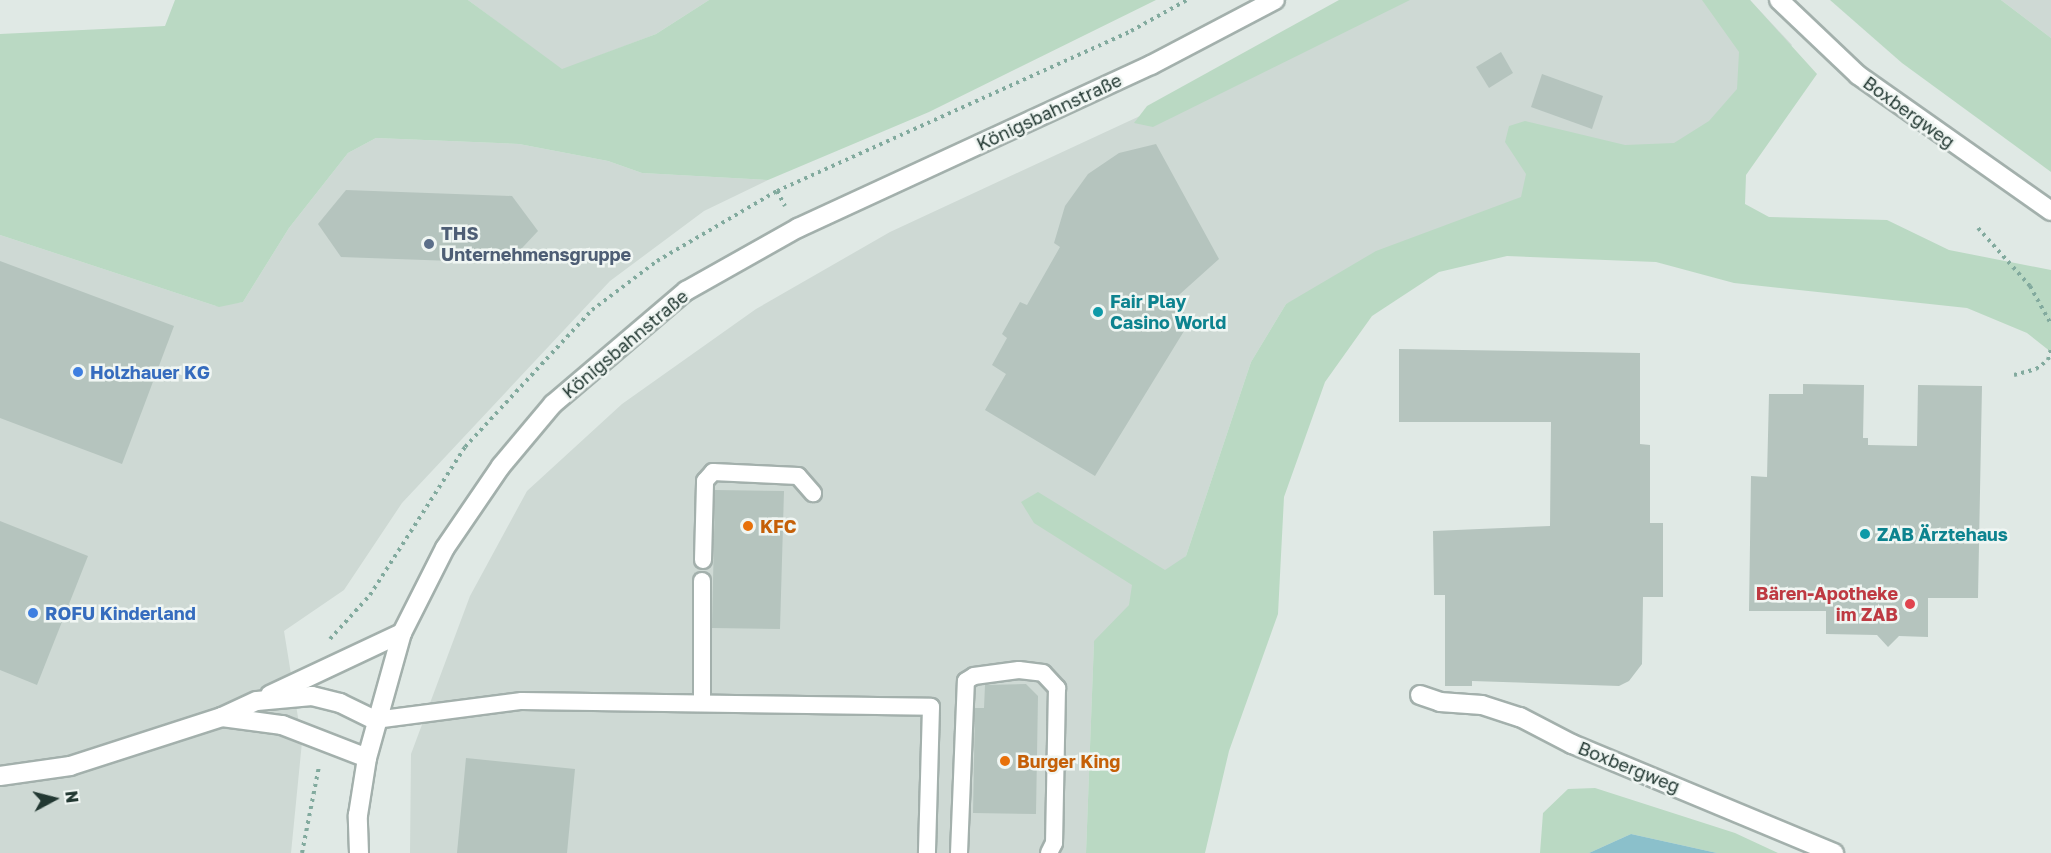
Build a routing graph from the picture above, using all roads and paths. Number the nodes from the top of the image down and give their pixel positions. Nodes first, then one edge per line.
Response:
1 (1275, 0) edge
2 (1779, 0) edge
3 (2051, 211) edge
4 (1978, 228) dead end
5 (2051, 324) edge
6 (2051, 349) edge
7 (2014, 375) dead end
8 (813, 493) dead end
9 (703, 560) dead end
10 (702, 580) dead end
11 (402, 633) junction
12 (1420, 695) dead end
13 (256, 701) junction
14 (702, 702) junction
15 (222, 717) junction
16 (375, 720) junction
17 (367, 758) junction
18 (318, 760) dead end
19 (0, 776) edge
20 (302, 853) edge
21 (359, 853) edge
22 (927, 853) edge
23 (959, 853) edge
24 (1049, 853) edge
25 (1834, 853) edge

1 - 11 street, Königsbahnstraße
2 - 3 street, Boxbergweg
4 - 5 path
6 - 7 path
8 - 9 lane
10 - 14 lane
11 - 13 street
11 - 16 street, Königsbahnstraße
12 - 25 street, Boxbergweg
13 - 15 street
13 - 16 street
14 - 16 lane
14 - 22 lane
15 - 17 street
15 - 19 street
16 - 17 street, Königsbahnstraße
17 - 21 street, Königsbahnstraße
18 - 20 path
23 - 24 lane

